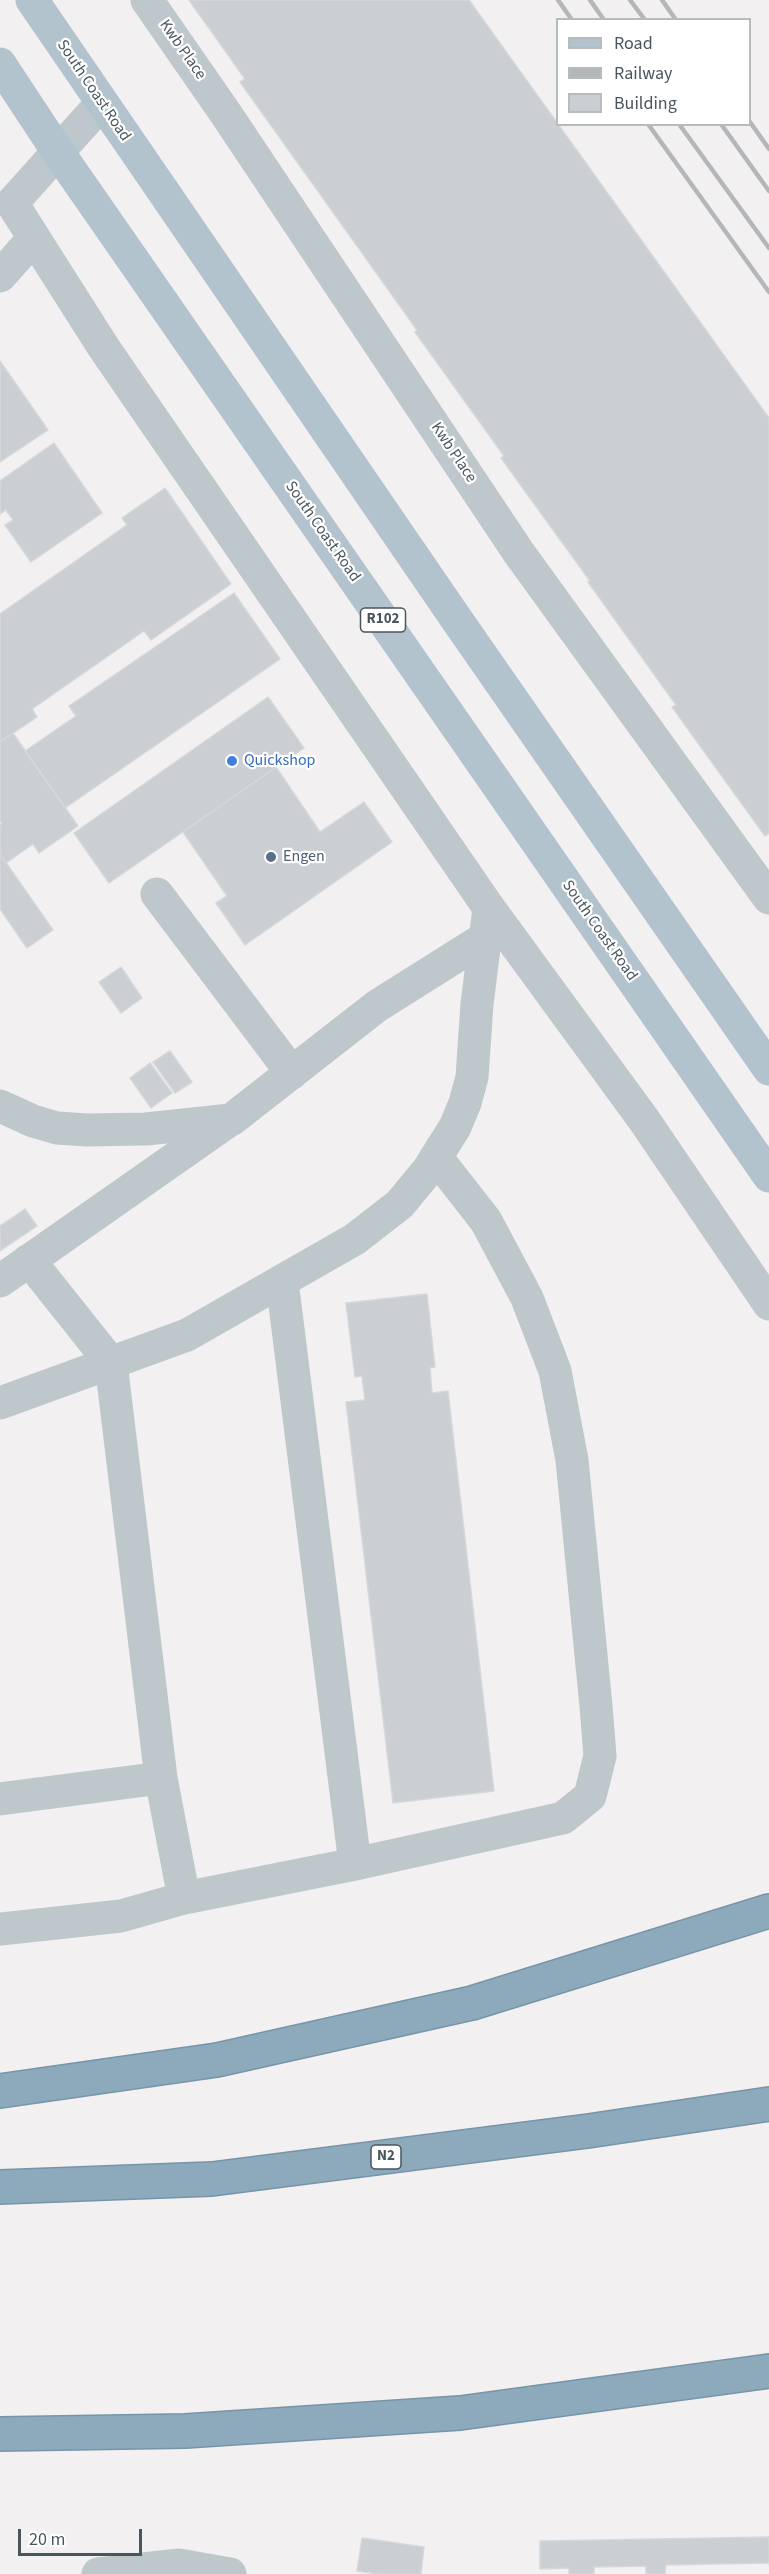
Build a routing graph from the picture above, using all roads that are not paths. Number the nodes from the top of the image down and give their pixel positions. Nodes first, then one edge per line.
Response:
1 (32, 0) edge
2 (147, 0) edge
3 (0, 64) edge
4 (100, 104) junction
5 (58, 152) junction
6 (6, 195) edge
7 (34, 238) junction
8 (0, 276) edge
9 (157, 894) dead end
10 (769, 898) edge
11 (487, 923) junction
12 (769, 1069) edge
13 (292, 1073) junction
14 (0, 1106) edge
15 (231, 1120) junction
16 (436, 1157) junction
17 (769, 1176) edge
18 (29, 1260) junction
19 (0, 1281) edge
20 (282, 1281) junction
21 (769, 1304) edge
22 (111, 1363) junction
23 (0, 1403) edge
24 (161, 1778) junction
25 (0, 1799) edge
26 (355, 1864) junction
27 (184, 1898) junction
28 (769, 1911) edge
29 (0, 1929) edge
30 (0, 2091) edge
31 (769, 2104) edge
32 (0, 2187) edge
33 (769, 2371) edge
34 (0, 2434) edge
35 (98, 2574) edge
36 (230, 2574) edge

1 - 4 main road, South Coast Road
2 - 10 street, Kwb Place
3 - 5 main road, South Coast Road / R102
4 - 5 street
4 - 12 main road, South Coast Road
5 - 6 street
5 - 17 main road, South Coast Road / R102
6 - 7 street
7 - 8 street
7 - 11 street
9 - 13 street
11 - 13 street
11 - 16 street
11 - 21 street
13 - 15 street
14 - 15 street
15 - 18 street
16 - 20 street
16 - 26 street
18 - 19 street
18 - 22 street
20 - 22 street
20 - 26 street
22 - 23 street
22 - 24 street
24 - 25 street
24 - 27 street
26 - 27 street
27 - 29 street
28 - 30 highway
31 - 32 highway, N2
33 - 34 highway
35 - 36 street

